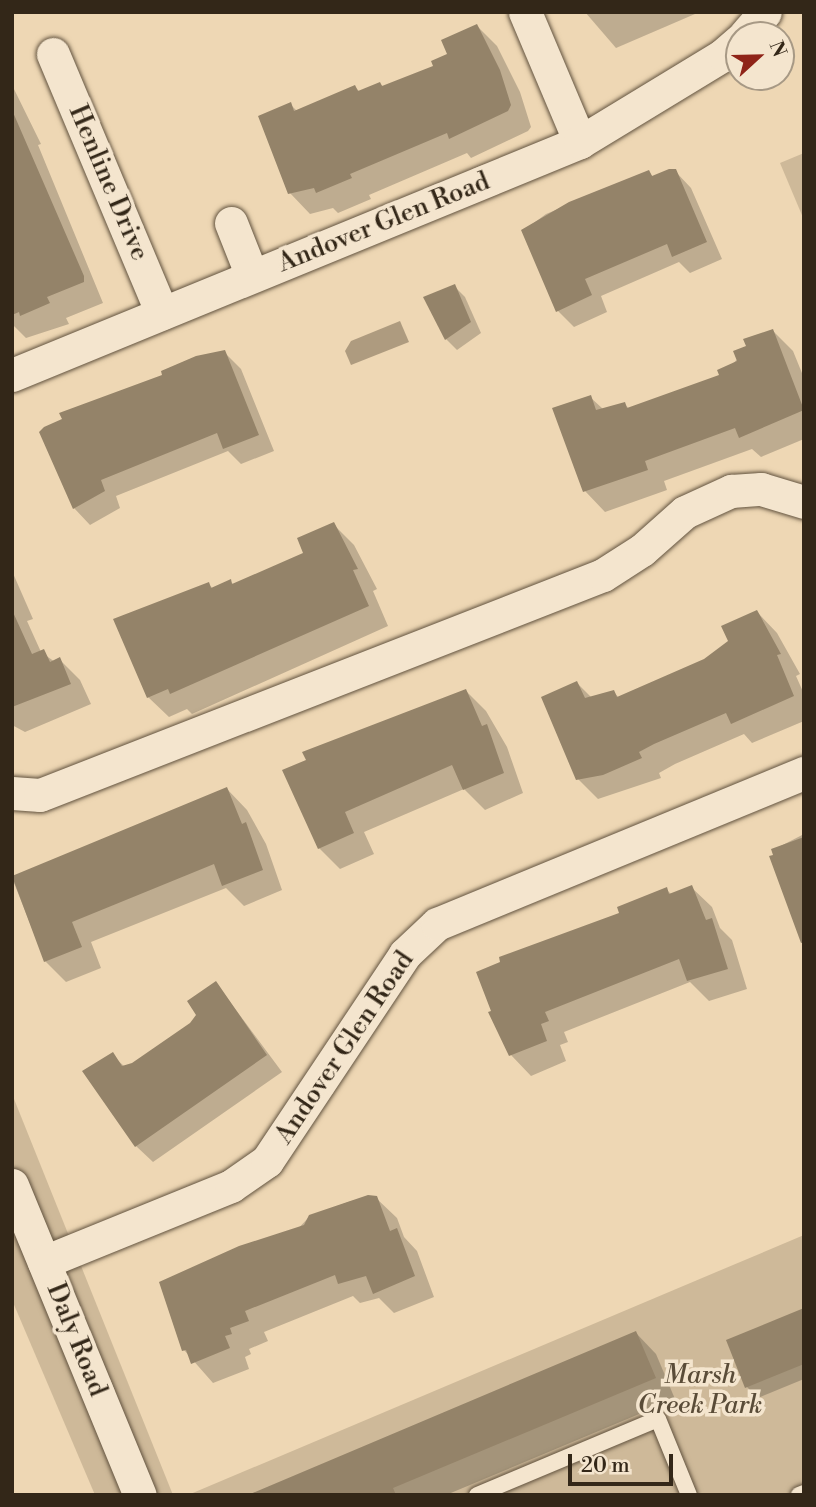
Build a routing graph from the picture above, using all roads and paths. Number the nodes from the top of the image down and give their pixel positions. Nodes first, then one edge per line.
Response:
1 (525, 12) edge
2 (725, 53) edge
3 (53, 54) dead end
4 (580, 142) junction
5 (231, 223) dead end
6 (252, 276) junction
7 (162, 313) junction
8 (12, 375) edge
9 (804, 502) edge
10 (804, 773) edge
11 (12, 793) edge
12 (12, 1185) edge
13 (44, 1262) junction
14 (804, 1493) edge
15 (140, 1495) edge
16 (477, 1495) edge
17 (689, 1495) edge
18 (799, 1495) edge

1 - 4 street
2 - 4 street, Andover Glen Road
3 - 7 street, Henline Drive
4 - 6 street, Andover Glen Road
5 - 6 street
6 - 7 street, Andover Glen Road
7 - 8 street, Andover Glen Road
9 - 11 street
10 - 13 street, Andover Glen Road
12 - 13 street, Daly Road
13 - 15 street, Daly Road
14 - 18 lane
16 - 17 lane

